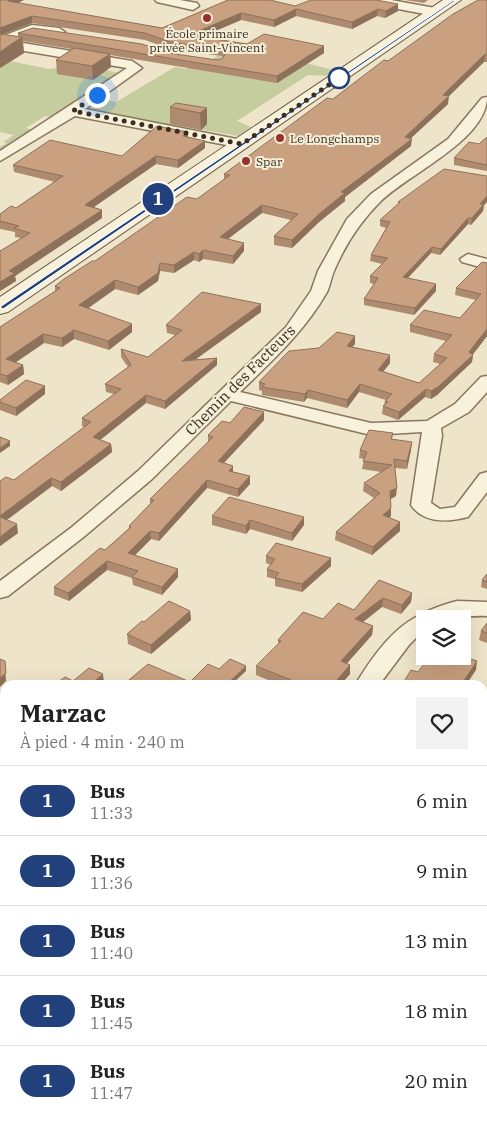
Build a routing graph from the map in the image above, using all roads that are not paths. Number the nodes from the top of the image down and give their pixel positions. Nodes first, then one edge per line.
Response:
1 (161, 0) edge
2 (372, 0) edge
3 (454, 0) edge
4 (193, 6) dead end
5 (435, 12) junction
6 (75, 35) edge
7 (0, 42) edge
8 (97, 59) junction
9 (52, 66) dead end
10 (487, 101) edge
11 (73, 111) junction
12 (242, 144) junction
13 (0, 157) edge
14 (422, 165) junction
15 (441, 169) edge
16 (468, 259) dead end
17 (487, 264) edge
18 (0, 307) edge
19 (484, 387) edge
20 (226, 394) junction
21 (431, 426) junction
22 (487, 478) edge
23 (0, 591) edge
24 (487, 609) edge
25 (451, 610) edge
26 (416, 625) edge
27 (371, 680) edge

1 - 4 street
2 - 5 street
3 - 5 main road
5 - 12 main road
6 - 7 street
7 - 8 street
8 - 9 street
8 - 11 street
10 - 14 street, Chemin des Facteurs
11 - 12 street
11 - 13 street
12 - 18 main road
14 - 15 street
14 - 20 street, Chemin des Facteurs
16 - 17 street
19 - 21 street
20 - 21 street
20 - 23 street, Chemin des Facteurs
21 - 22 street
24 - 25 street
26 - 27 street

